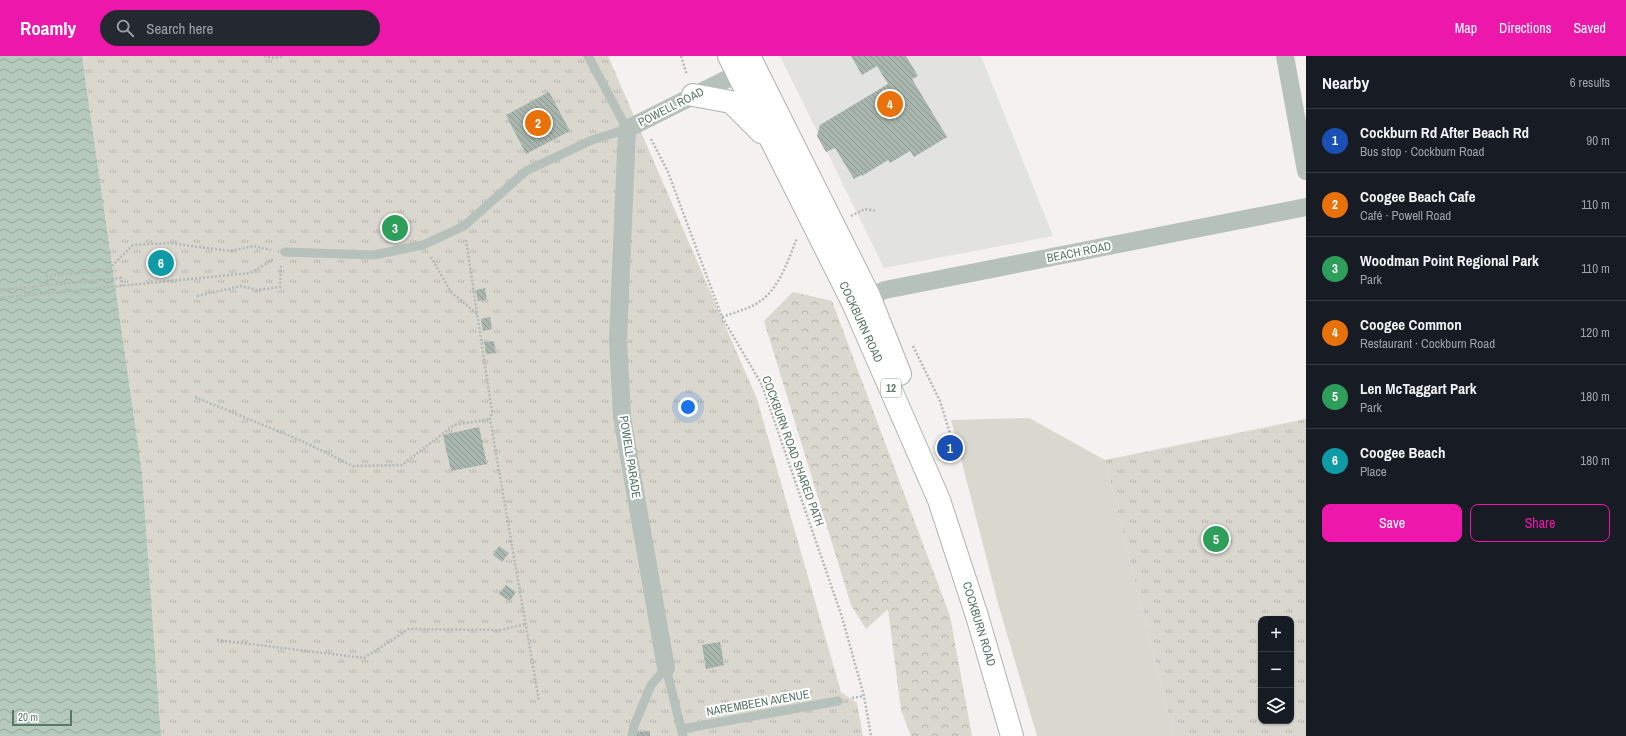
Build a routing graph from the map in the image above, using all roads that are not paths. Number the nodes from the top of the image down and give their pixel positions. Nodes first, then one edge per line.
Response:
1 (588, 56) edge
2 (1285, 56) edge
3 (743, 63) edge
4 (693, 95) junction
5 (628, 129) junction
6 (776, 148) junction
7 (1306, 171) edge
8 (626, 173) joint
9 (1306, 207) edge
10 (285, 252) road end
11 (861, 300) junction
12 (666, 668) junction
13 (838, 701) dead end
14 (683, 733) edge
15 (632, 736) edge
16 (1012, 736) edge
17 (1024, 736) edge

1 - 5 lane
2 - 7 street
3 - 4 street, POWELL ROAD
3 - 6 main road, COCKBURN ROAD / 12
3 - 11 main road, COCKBURN ROAD / 12
4 - 5 street, POWELL ROAD
4 - 6 main road
5 - 8 street, POWELL ROAD
5 - 10 lane
6 - 11 main road, COCKBURN ROAD / 12
8 - 12 street, POWELL PARADE
9 - 11 street, BEACH ROAD
11 - 16 main road, COCKBURN ROAD / 12
11 - 17 main road, COCKBURN ROAD / 12
12 - 14 lane, POWELL PARADE
12 - 15 lane
13 - 14 lane, NAREMBEEN AVENUE

